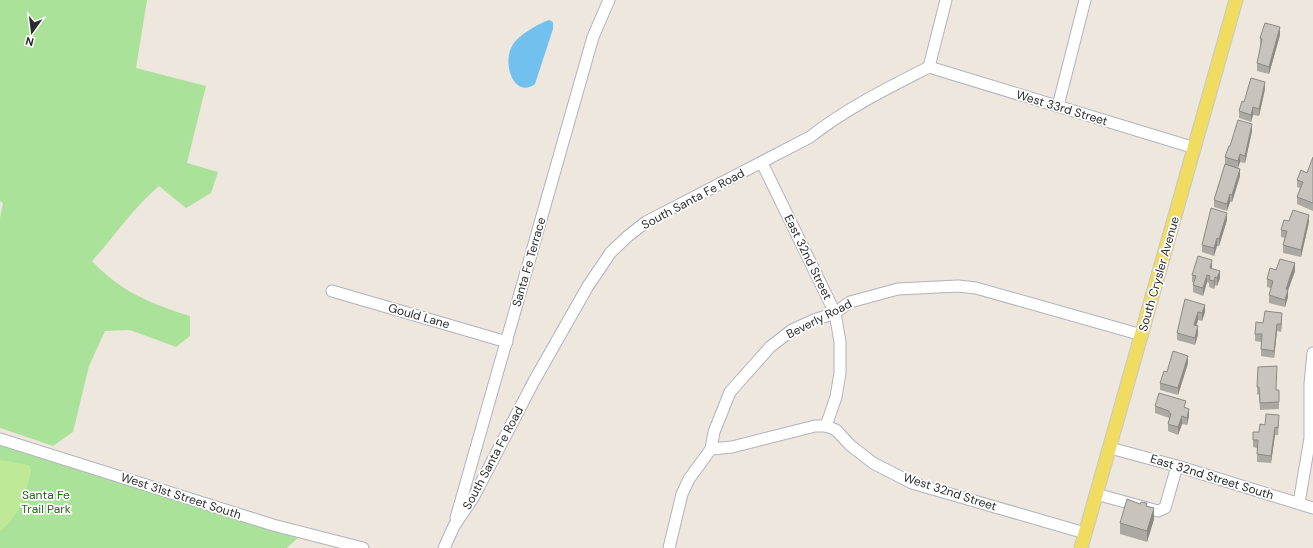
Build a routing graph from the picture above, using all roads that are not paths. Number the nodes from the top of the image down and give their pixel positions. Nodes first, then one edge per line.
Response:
1 (609, 0) edge
2 (946, 0) edge
3 (1085, 0) edge
4 (1236, 0) edge
5 (929, 67) junction
6 (1058, 106) junction
7 (1195, 148) junction
8 (762, 163) junction
9 (332, 291) dead end
10 (835, 313) junction
11 (1142, 335) junction
12 (507, 342) junction
13 (1313, 353) edge
14 (826, 426) junction
15 (0, 439) edge
16 (1110, 448) junction
17 (710, 449) junction
18 (1177, 466) junction
19 (1096, 494) junction
20 (1299, 504) junction
21 (1313, 508) edge
22 (454, 526) junction
23 (1085, 533) junction
24 (363, 548) edge
25 (444, 548) edge
26 (668, 548) edge
27 (1081, 548) edge

1 - 12 street, Santa Fe Terrace
2 - 5 street
3 - 6 street
4 - 7 main road, South Crysler Avenue
5 - 6 street, West 33rd Street
5 - 8 street, South Santa Fe Road
6 - 7 street, West 33rd Street
7 - 11 main road, South Crysler Avenue
8 - 10 street, East 32nd Street
8 - 22 street, South Santa Fe Road
9 - 12 street, Gould Lane
10 - 11 street, Beverly Road
10 - 14 street, East 32nd Street
10 - 17 street, Beverly Road
11 - 16 main road, South Crysler Avenue
12 - 22 street, Santa Fe Terrace
13 - 20 street
14 - 17 street
14 - 23 street, West 32nd Street
15 - 24 street, West 31st Street South
16 - 18 street, East 32nd Street South
16 - 19 main road, South Crysler Avenue
17 - 26 street, Beverly Road
18 - 19 street
18 - 20 street, East 32nd Street South
19 - 23 main road, South Crysler Avenue
20 - 21 street, East 32nd Street South
22 - 25 street, South Santa Fe Road
23 - 27 main road, South Crysler Avenue

